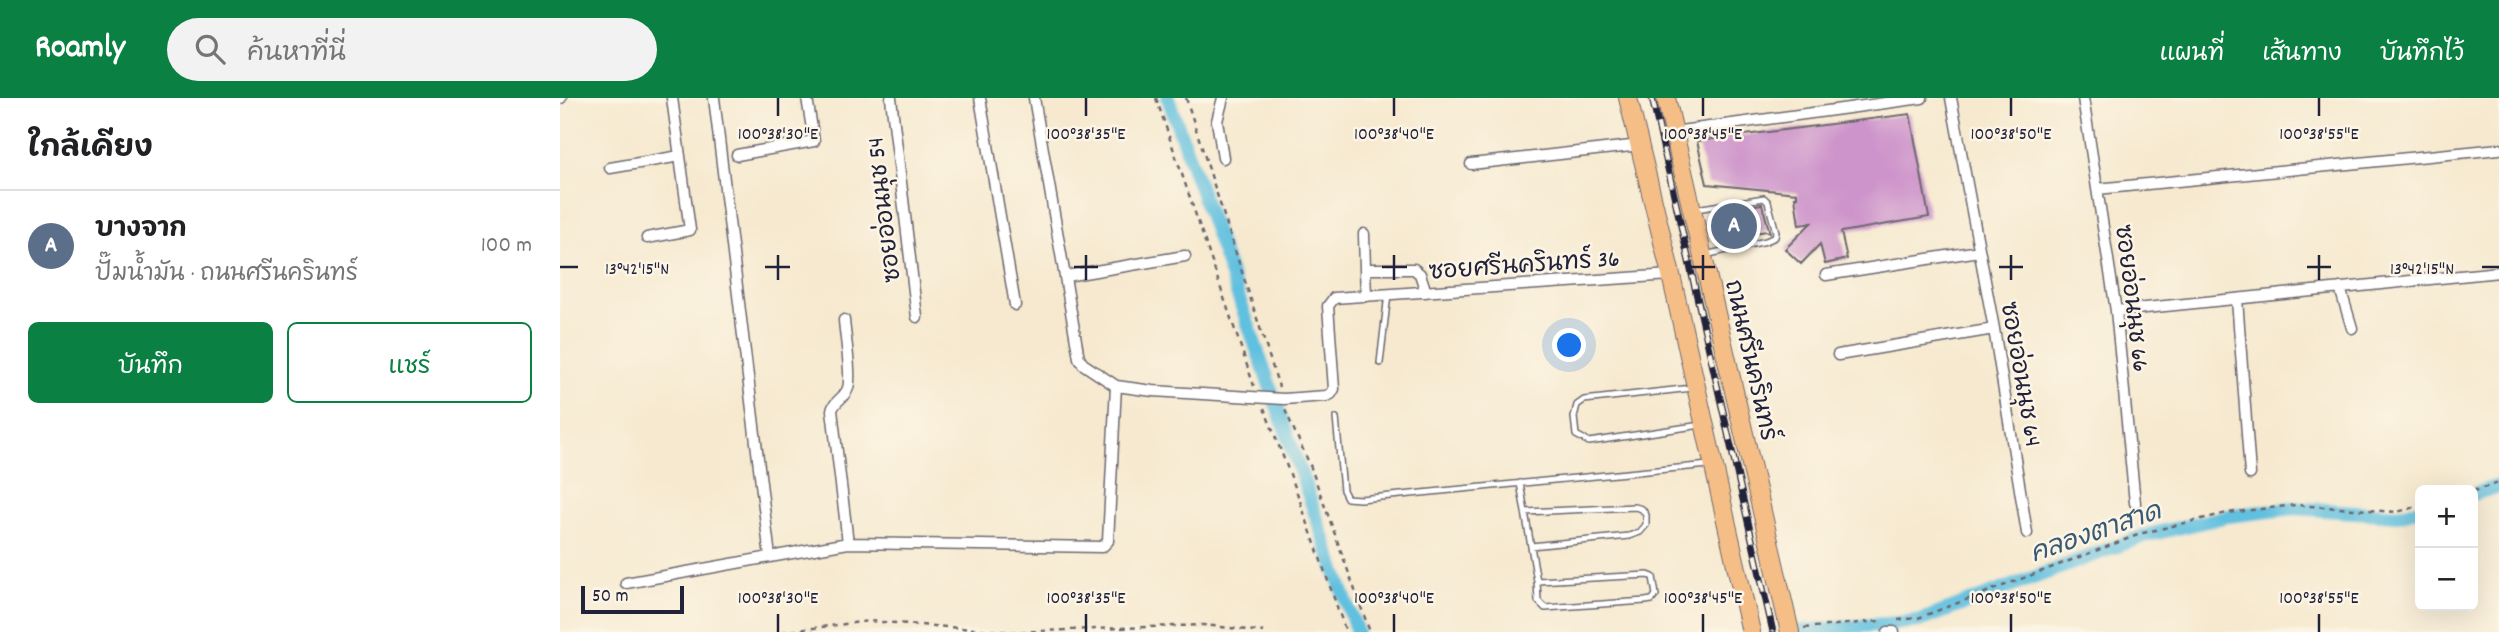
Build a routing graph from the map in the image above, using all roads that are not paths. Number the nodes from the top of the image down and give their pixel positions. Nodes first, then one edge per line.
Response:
1 (672, 98) edge
2 (714, 98) edge
3 (807, 98) edge
4 (891, 98) edge
5 (980, 98) edge
6 (1034, 98) edge
7 (1223, 98) edge
8 (1628, 98) edge
9 (1666, 98) edge
10 (1922, 98) edge
11 (1951, 98) edge
12 (2083, 98) edge
13 (1673, 132) junction
14 (1640, 145) junction
15 (2499, 149) edge
16 (737, 155) dead end
17 (680, 156) junction
18 (1223, 158) dead end
19 (1471, 164) dead end
20 (610, 168) dead end
21 (2097, 189) junction
22 (1691, 210) junction
23 (1364, 234) dead end
24 (647, 238) dead end
25 (1979, 251) junction
26 (1185, 256) dead end
27 (1702, 256) junction
28 (1365, 269) junction
29 (2499, 272) edge
30 (1671, 275) junction
31 (1826, 275) dead end
32 (1066, 276) junction
33 (2340, 288) junction
34 (1426, 292) junction
35 (1388, 294) junction
36 (1366, 296) junction
37 (2237, 299) junction
38 (1015, 305) dead end
39 (2116, 311) junction
40 (917, 317) dead end
41 (844, 320) dead end
42 (2352, 328) dead end
43 (1994, 329) junction
44 (1838, 355) dead end
45 (1380, 363) dead end
46 (1116, 386) junction
47 (1696, 388) junction
48 (1336, 418) dead end
49 (1704, 424) junction
50 (1713, 464) junction
51 (2249, 474) dead end
52 (1520, 483) junction
53 (2134, 503) dead end
54 (1525, 512) junction
55 (2027, 533) dead end
56 (848, 543) junction
57 (1531, 546) junction
58 (770, 557) junction
59 (1537, 581) junction
60 (626, 583) dead end
61 (1894, 626) edge
62 (1797, 630) edge
63 (1751, 632) edge
64 (1888, 632) edge

1 - 17 street
2 - 58 street
3 - 16 street
4 - 40 street, ซอยอ่อนนุช 54
5 - 38 street
6 - 32 street, ซอยศรีนครินทร์ 36
7 - 18 street
8 - 14 main road
9 - 13 main road, ถนนศรีนครินทร์
10 - 13 street
11 - 25 street, ซอยอ่อนนุช 64
12 - 21 street, ซอยอ่อนนุช 66
13 - 22 main road, ถนนศรีนครินทร์
14 - 19 street
14 - 30 main road
15 - 21 street
17 - 20 street
17 - 24 street
21 - 39 street, ซอยอ่อนนุช 66
22 - 27 main road, ถนนศรีนครินทร์
22 - 27 lane
23 - 28 street
25 - 31 street
25 - 43 street, ซอยอ่อนนุช 64
26 - 32 street
27 - 62 main road, ถนนศรีนครินทร์
28 - 34 street
28 - 36 street
29 - 33 street
30 - 34 street, ซอยศรีนครินทร์ 36
30 - 47 main road
32 - 46 street, ซอยศรีนครินทร์ 36
33 - 37 street
33 - 42 street
34 - 35 street, ซอยศรีนครินทร์ 36
35 - 36 street, ซอยศรีนครินทร์ 36
35 - 45 lane
36 - 46 street, ซอยศรีนครินทร์ 36
37 - 39 street
37 - 51 street
39 - 53 street, ซอยอ่อนนุช 66
41 - 56 street
43 - 44 street
43 - 55 street, ซอยอ่อนนุช 64
46 - 56 street
47 - 49 main road
47 - 49 lane
48 - 52 lane
49 - 50 main road
50 - 52 lane
50 - 63 main road
52 - 54 lane
54 - 57 lane
54 - 57 lane
56 - 58 street
57 - 59 lane
58 - 60 street
59 - 59 lane
61 - 64 street

